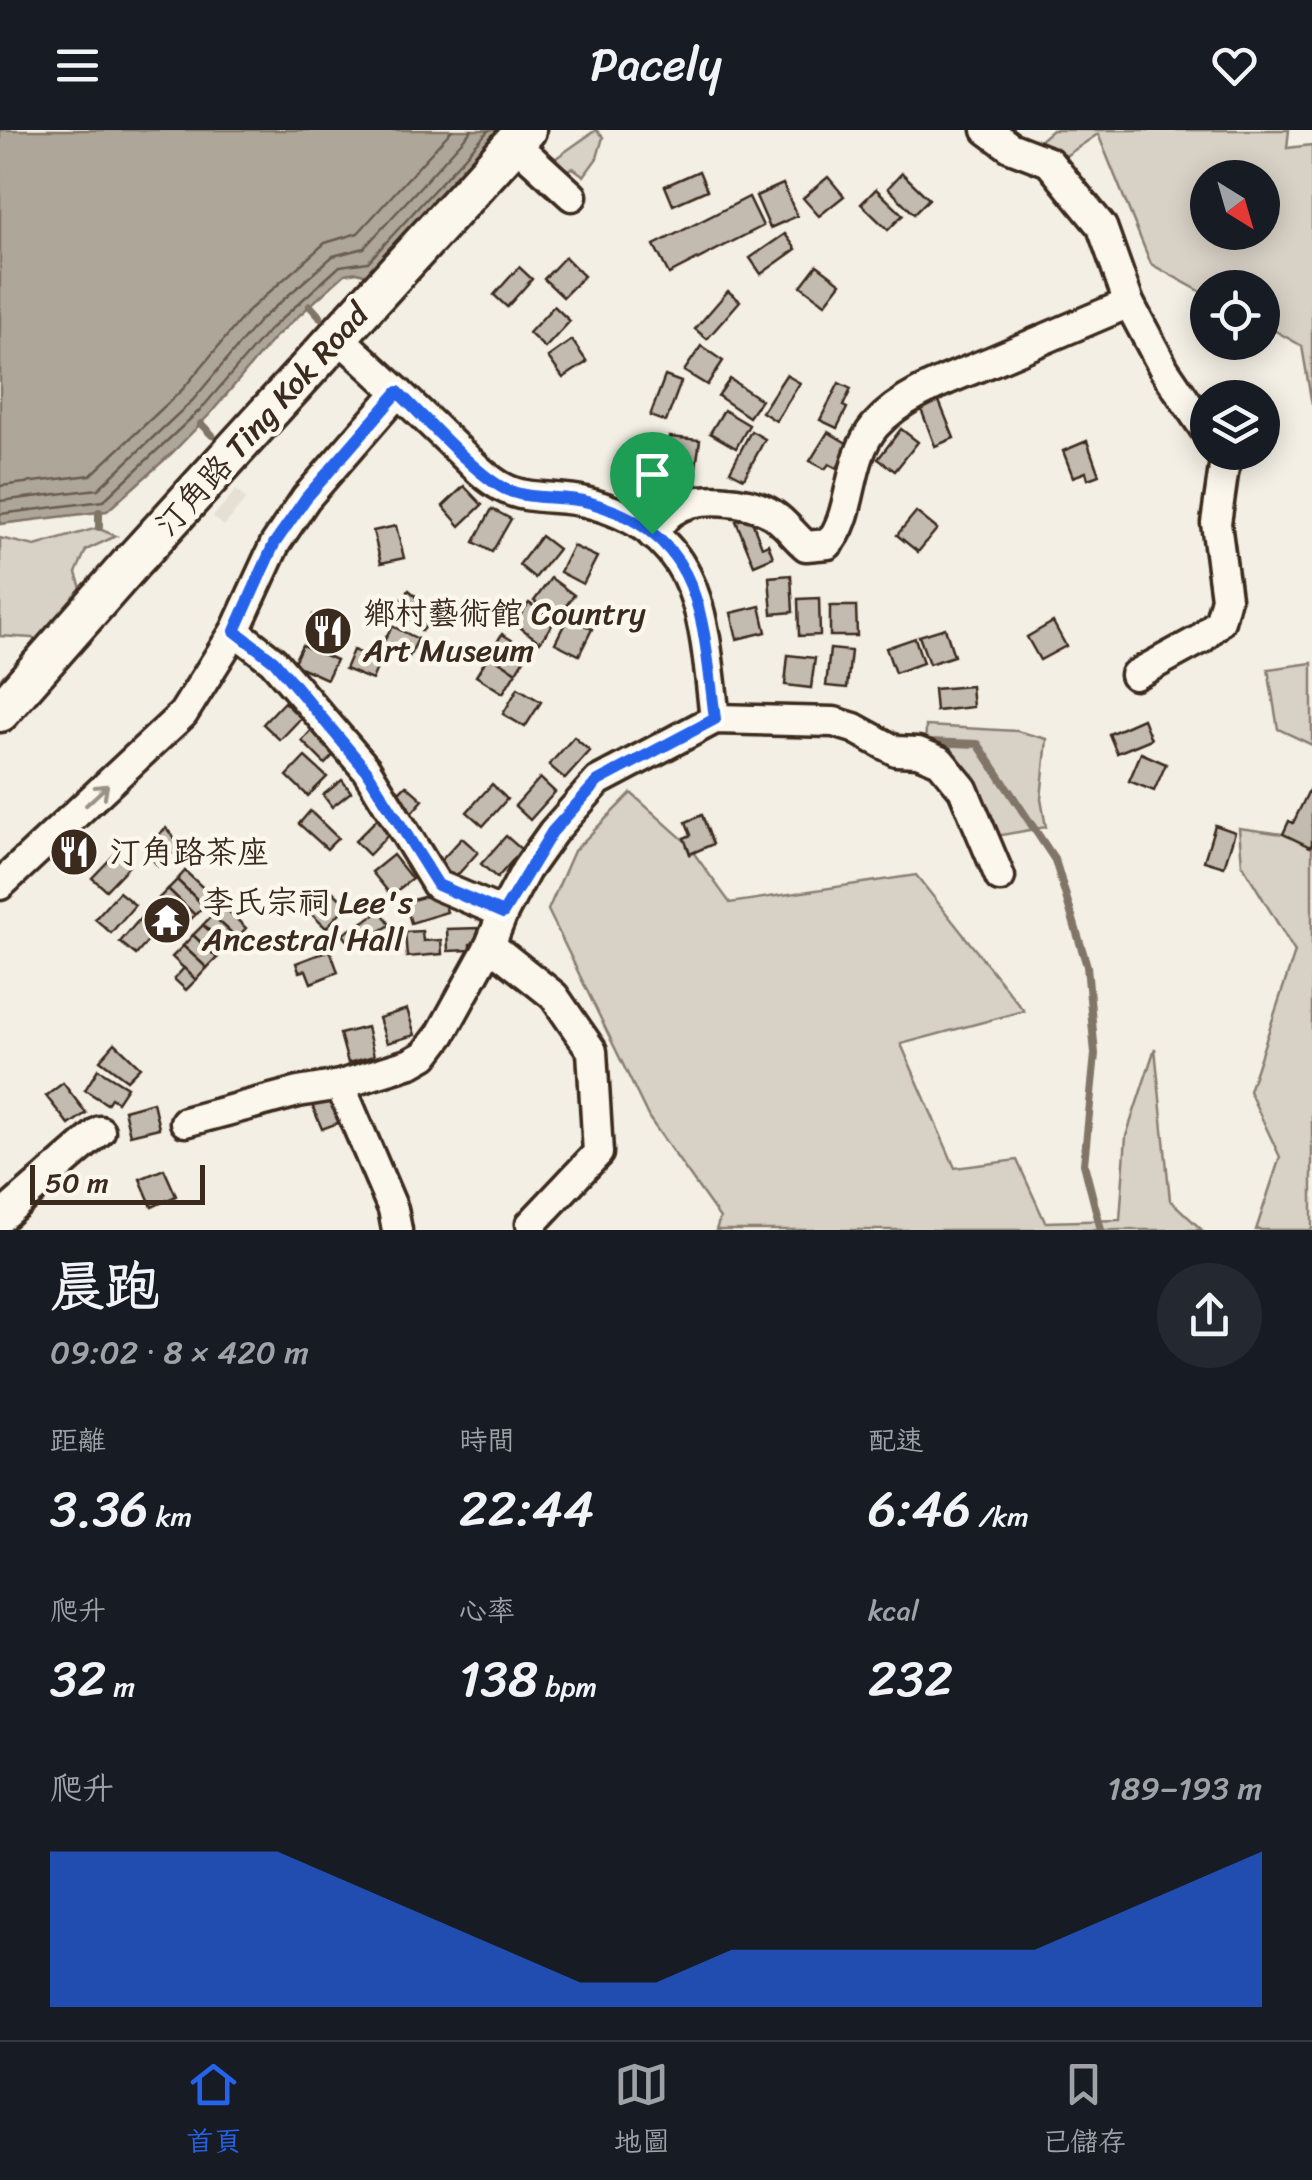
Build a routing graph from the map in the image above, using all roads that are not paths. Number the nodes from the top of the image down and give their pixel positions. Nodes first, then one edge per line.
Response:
1 (987, 130) edge
2 (520, 136) edge
3 (572, 196) dead end
4 (1129, 302) junction
5 (338, 337) junction
6 (398, 392) junction
7 (1190, 408) edge
8 (1223, 470) edge
9 (652, 534) junction
10 (235, 631) junction
11 (1134, 675) dead end
12 (0, 712) edge
13 (715, 719) junction
14 (1000, 877) dead end
15 (0, 885) edge
16 (503, 913) junction
17 (490, 945) junction
18 (340, 1085) junction
19 (185, 1122) dead end
20 (100, 1131) dead end
21 (0, 1218) edge
22 (398, 1230) edge
23 (532, 1230) edge

1 - 4 street
2 - 3 street
2 - 5 main road, 汀角路 Ting Kok Road
4 - 7 street
4 - 9 street
5 - 6 street
5 - 12 main road, 汀角路 Ting Kok Road
6 - 9 street
6 - 10 street
8 - 11 street
9 - 13 street
15 -> 10 street
10 - 16 street
13 - 14 street
13 - 16 street
16 - 17 street
17 - 18 street
17 - 23 street
18 - 19 street
18 - 22 street
20 - 21 street

